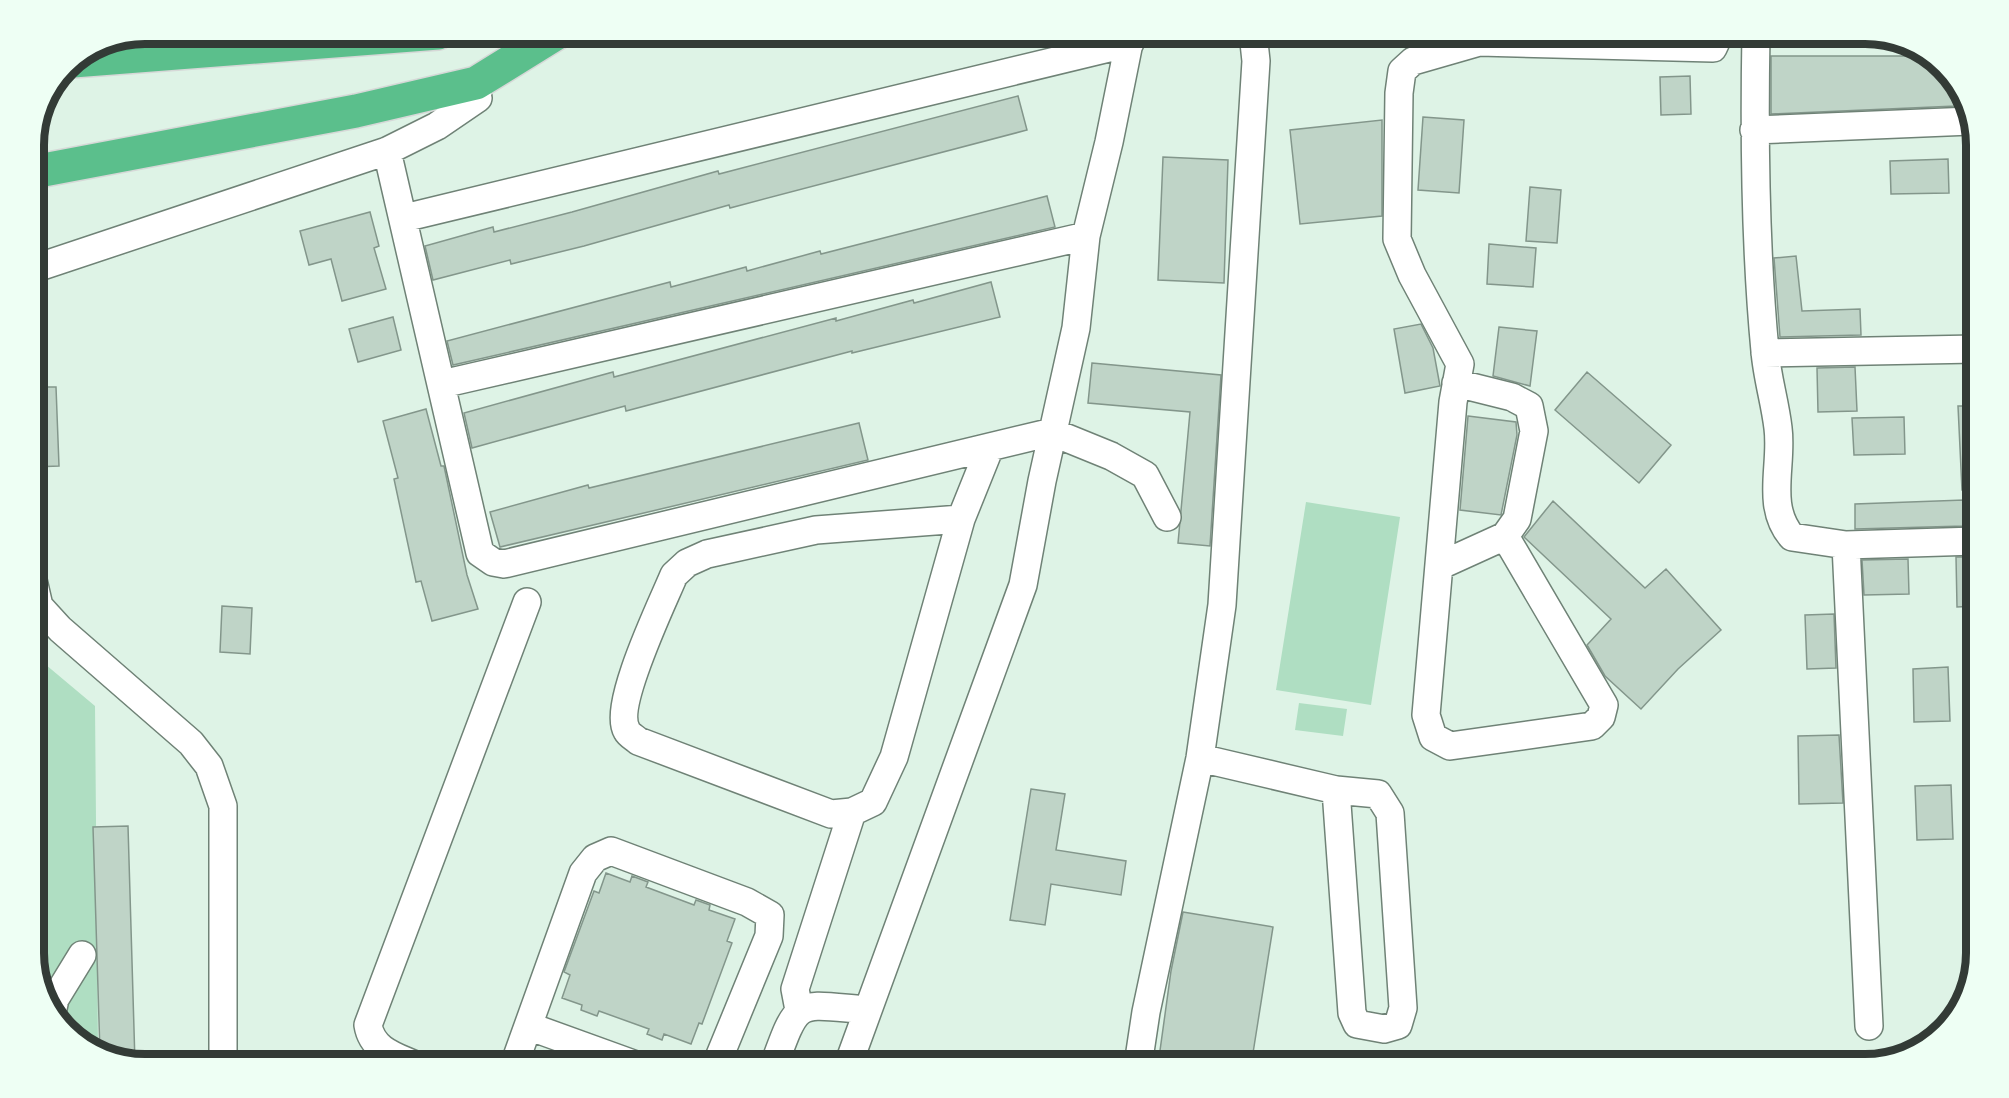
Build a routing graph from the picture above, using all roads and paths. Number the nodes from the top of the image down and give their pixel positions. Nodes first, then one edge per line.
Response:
1 (295, 44) edge
2 (539, 44) edge
3 (1106, 44) edge
4 (1129, 44) edge
5 (1254, 44) edge
6 (1472, 44) edge
7 (1557, 44) edge
8 (1715, 44) edge
9 (1756, 44) edge
10 (90, 60) edge
11 (478, 98) dead end
12 (1963, 121) edge
13 (1754, 130) junction
14 (387, 151) junction
15 (44, 170) edge
16 (404, 218) junction
17 (1086, 236) junction
18 (44, 265) edge
19 (1965, 349) edge
20 (1765, 353) junction
21 (1456, 383) junction
22 (442, 384) junction
23 (1052, 432) junction
24 (990, 447) junction
25 (1167, 517) dead end
26 (961, 519) junction
27 (1505, 536) junction
28 (1965, 541) edge
29 (1846, 545) junction
30 (1439, 566) junction
31 (527, 602) dead end
32 (44, 611) edge
33 (1200, 758) junction
34 (1336, 790) junction
35 (852, 812) junction
36 (82, 956) dead end
37 (55, 1000) edge
38 (800, 1010) junction
39 (867, 1010) junction
40 (528, 1026) junction
41 (1869, 1026) dead end
42 (223, 1054) edge
43 (390, 1054) edge
44 (518, 1054) edge
45 (606, 1054) edge
46 (721, 1054) edge
47 (778, 1054) edge
48 (852, 1054) edge
49 (1140, 1054) edge

1 - 10 highway
2 - 15 highway
3 - 16 street
4 - 17 street
5 - 33 street
6 - 21 street
7 - 8 street
9 - 13 street
11 - 14 street
12 - 13 street
13 - 20 street
14 - 16 street
14 - 18 street
16 - 22 street
17 - 22 street
17 - 23 street
19 - 20 street
20 - 29 street
21 - 27 street
21 - 30 street
22 - 24 street
23 - 24 street
23 - 25 street
23 - 39 street
24 - 26 street
26 - 35 street
26 - 35 street
27 - 30 street
27 - 30 street
28 - 29 street
29 - 41 street
31 - 43 street
32 - 42 street
33 - 34 street
33 - 49 street
34 - 34 street
35 - 38 street
36 - 37 street
38 - 39 street
38 - 47 street
39 - 48 street
40 - 44 street
40 - 45 street
40 - 46 street

